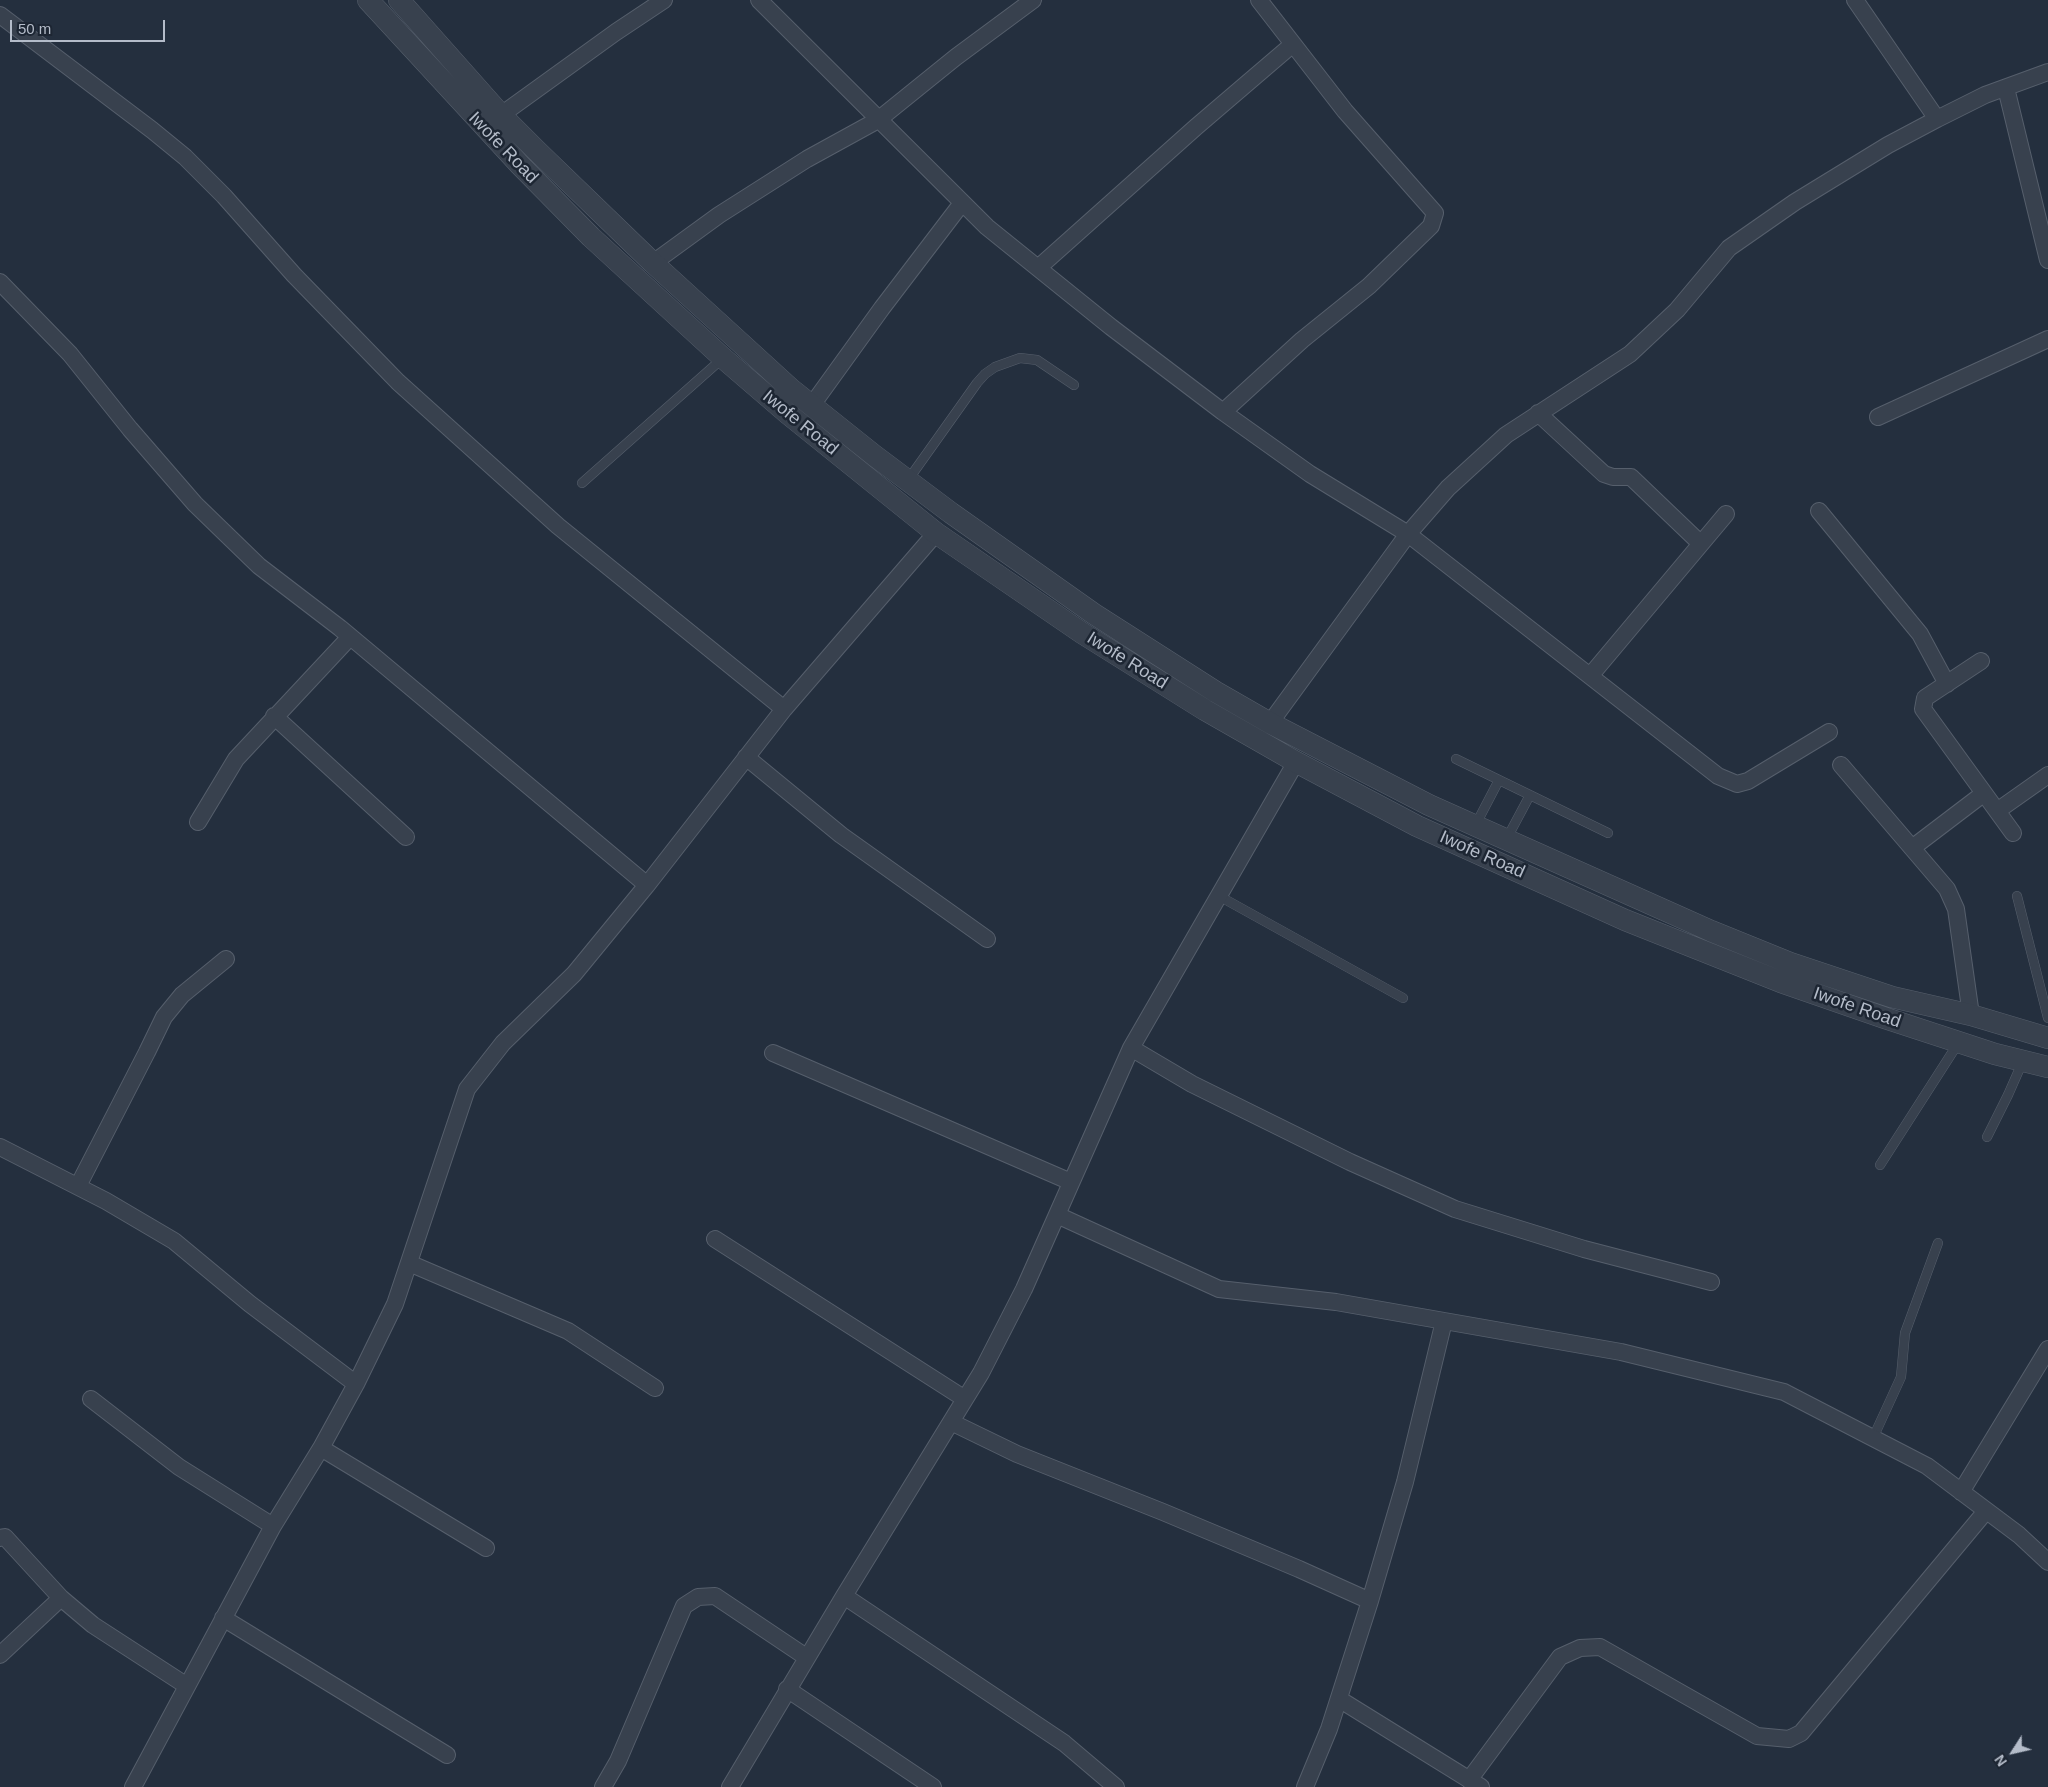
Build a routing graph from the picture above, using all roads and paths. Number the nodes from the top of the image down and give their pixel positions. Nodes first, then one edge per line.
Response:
1 (368, 0) edge
2 (399, 0) edge
3 (664, 0) edge
4 (759, 0) edge
5 (1033, 0) edge
6 (1259, 0) edge
7 (1855, 0) edge
8 (0, 15) edge
9 (1293, 44) junction
10 (2048, 72) edge
11 (2006, 88) junction
12 (501, 115) junction
13 (1938, 119) junction
14 (878, 120) junction
15 (962, 203) junction
16 (607, 218) junction
17 (592, 237) junction
18 (2048, 260) edge
19 (653, 262) junction
20 (1038, 268) junction
21 (0, 282) edge
22 (2048, 339) edge
23 (723, 358) junction
24 (1074, 385) dead end
25 (812, 405) junction
26 (1222, 412) junction
27 (1538, 413) junction
28 (1878, 417) dead end
29 (908, 481) junction
30 (582, 483) dead end
31 (1820, 511) dead end
32 (1726, 514) dead end
33 (936, 532) junction
34 (1408, 534) junction
35 (1700, 544) junction
36 (350, 636) junction
37 (1981, 661) dead end
38 (1590, 676) junction
39 (1947, 684) junction
40 (784, 709) junction
41 (274, 716) junction
42 (1270, 723) junction
43 (1829, 732) dead end
44 (746, 757) junction
45 (1456, 759) dead end
46 (1296, 762) junction
47 (1841, 765) dead end
48 (2048, 775) edge
49 (1499, 780) junction
50 (1983, 794) junction
51 (1530, 795) junction
52 (1997, 812) junction
53 (198, 822) dead end
54 (1475, 826) junction
55 (1608, 833) dead end
56 (2013, 833) dead end
57 (406, 837) dead end
58 (1506, 840) junction
59 (1912, 848) junction
60 (647, 885) junction
61 (1218, 896) junction
62 (2017, 896) dead end
63 (987, 939) dead end
64 (226, 959) dead end
65 (1403, 998) dead end
66 (1971, 1015) junction
67 (2048, 1018) edge
68 (2048, 1038) edge
69 (1959, 1042) junction
70 (1131, 1048) junction
71 (773, 1053) dead end
72 (2023, 1061) junction
73 (2048, 1067) edge
74 (1987, 1137) dead end
75 (0, 1147) edge
76 (1880, 1165) dead end
77 (1071, 1182) junction
78 (78, 1186) junction
79 (1057, 1215) junction
80 (716, 1239) dead end
81 (1938, 1243) dead end
82 (409, 1263) junction
83 (1711, 1282) dead end
84 (1444, 1321) junction
85 (2048, 1349) edge
86 (356, 1384) junction
87 (655, 1388) dead end
88 (91, 1399) dead end
89 (965, 1399) junction
90 (951, 1422) junction
91 (1873, 1438) junction
92 (321, 1448) junction
93 (1961, 1492) junction
94 (1986, 1511) junction
95 (272, 1526) junction
96 (0, 1538) edge
97 (486, 1548) dead end
98 (2048, 1562) edge
99 (844, 1596) junction
100 (61, 1598) junction
101 (1370, 1601) junction
102 (223, 1618) junction
103 (0, 1654) edge
104 (806, 1657) junction
105 (187, 1686) junction
106 (787, 1689) junction
107 (1339, 1700) junction
108 (447, 1755) dead end
109 (1475, 1783) edge
110 (133, 1787) edge
111 (602, 1787) edge
112 (730, 1787) edge
113 (933, 1787) edge
114 (1116, 1787) edge
115 (1305, 1787) edge

1 - 17 street, Iwofe Road
2 - 12 street, Iwofe Road
3 - 12 street
4 - 14 street
5 - 14 street
6 - 9 street
7 - 13 street
8 - 40 street
9 - 20 street
9 - 26 street
10 - 11 street
11 - 13 street
11 - 18 street
12 - 16 street, Iwofe Road
13 - 27 street
14 - 15 street
14 - 19 street
15 - 20 street
15 - 25 street
16 - 17 street
16 - 19 street, Iwofe Road
17 - 23 street, Iwofe Road
19 - 25 street, Iwofe Road
20 - 26 street
21 - 36 street
22 - 28 street
23 - 30 lane
23 - 33 street, Iwofe Road
24 - 29 lane
25 - 29 street, Iwofe Road
26 - 34 street
27 - 34 street
27 - 35 street
29 - 42 street, Iwofe Road
31 - 39 street
32 - 35 street
33 - 40 street
33 - 46 street, Iwofe Road
34 - 38 street
34 - 42 street
35 - 38 street
36 - 41 street
36 - 60 street
37 - 39 street
38 - 43 street
39 - 50 street
40 - 44 street
41 - 53 street
41 - 57 street
42 - 54 street, Iwofe Road
44 - 60 street
44 - 63 street
45 - 49 lane
46 - 61 street
46 - 69 street, Iwofe Road
47 - 59 street
48 - 52 street
49 - 51 lane
49 - 54 lane
50 - 52 street
50 - 59 street
51 - 55 lane
51 - 58 lane
52 - 56 street
54 - 58 street, Iwofe Road
58 - 66 street, Iwofe Road
59 - 66 street
60 - 82 street
61 - 65 lane
61 - 70 street
62 - 67 lane
64 - 78 street
66 - 68 street, Iwofe Road
69 - 72 street, Iwofe Road
69 - 76 lane
70 - 77 street
70 - 83 street
71 - 77 street
72 - 73 street, Iwofe Road
72 - 74 lane
75 - 78 street
77 - 79 street
78 - 86 street
79 - 84 street
79 - 89 street
80 - 89 street
81 - 91 lane
82 - 86 street
82 - 87 street
84 - 91 street
84 - 101 street
85 - 93 street
86 - 92 street
88 - 95 street
89 - 90 street
90 - 99 street
90 - 101 street
91 - 93 street
92 - 95 street
92 - 97 street
93 - 94 street
94 - 98 street
94 - 109 street
95 - 102 street
96 - 100 street
99 - 104 street
99 - 114 street
100 - 103 street
100 - 105 street
101 - 107 street
102 - 105 street
102 - 108 street
104 - 106 street
104 - 111 street
105 - 110 street
106 - 112 street
106 - 113 street
107 - 109 street
107 - 115 street

